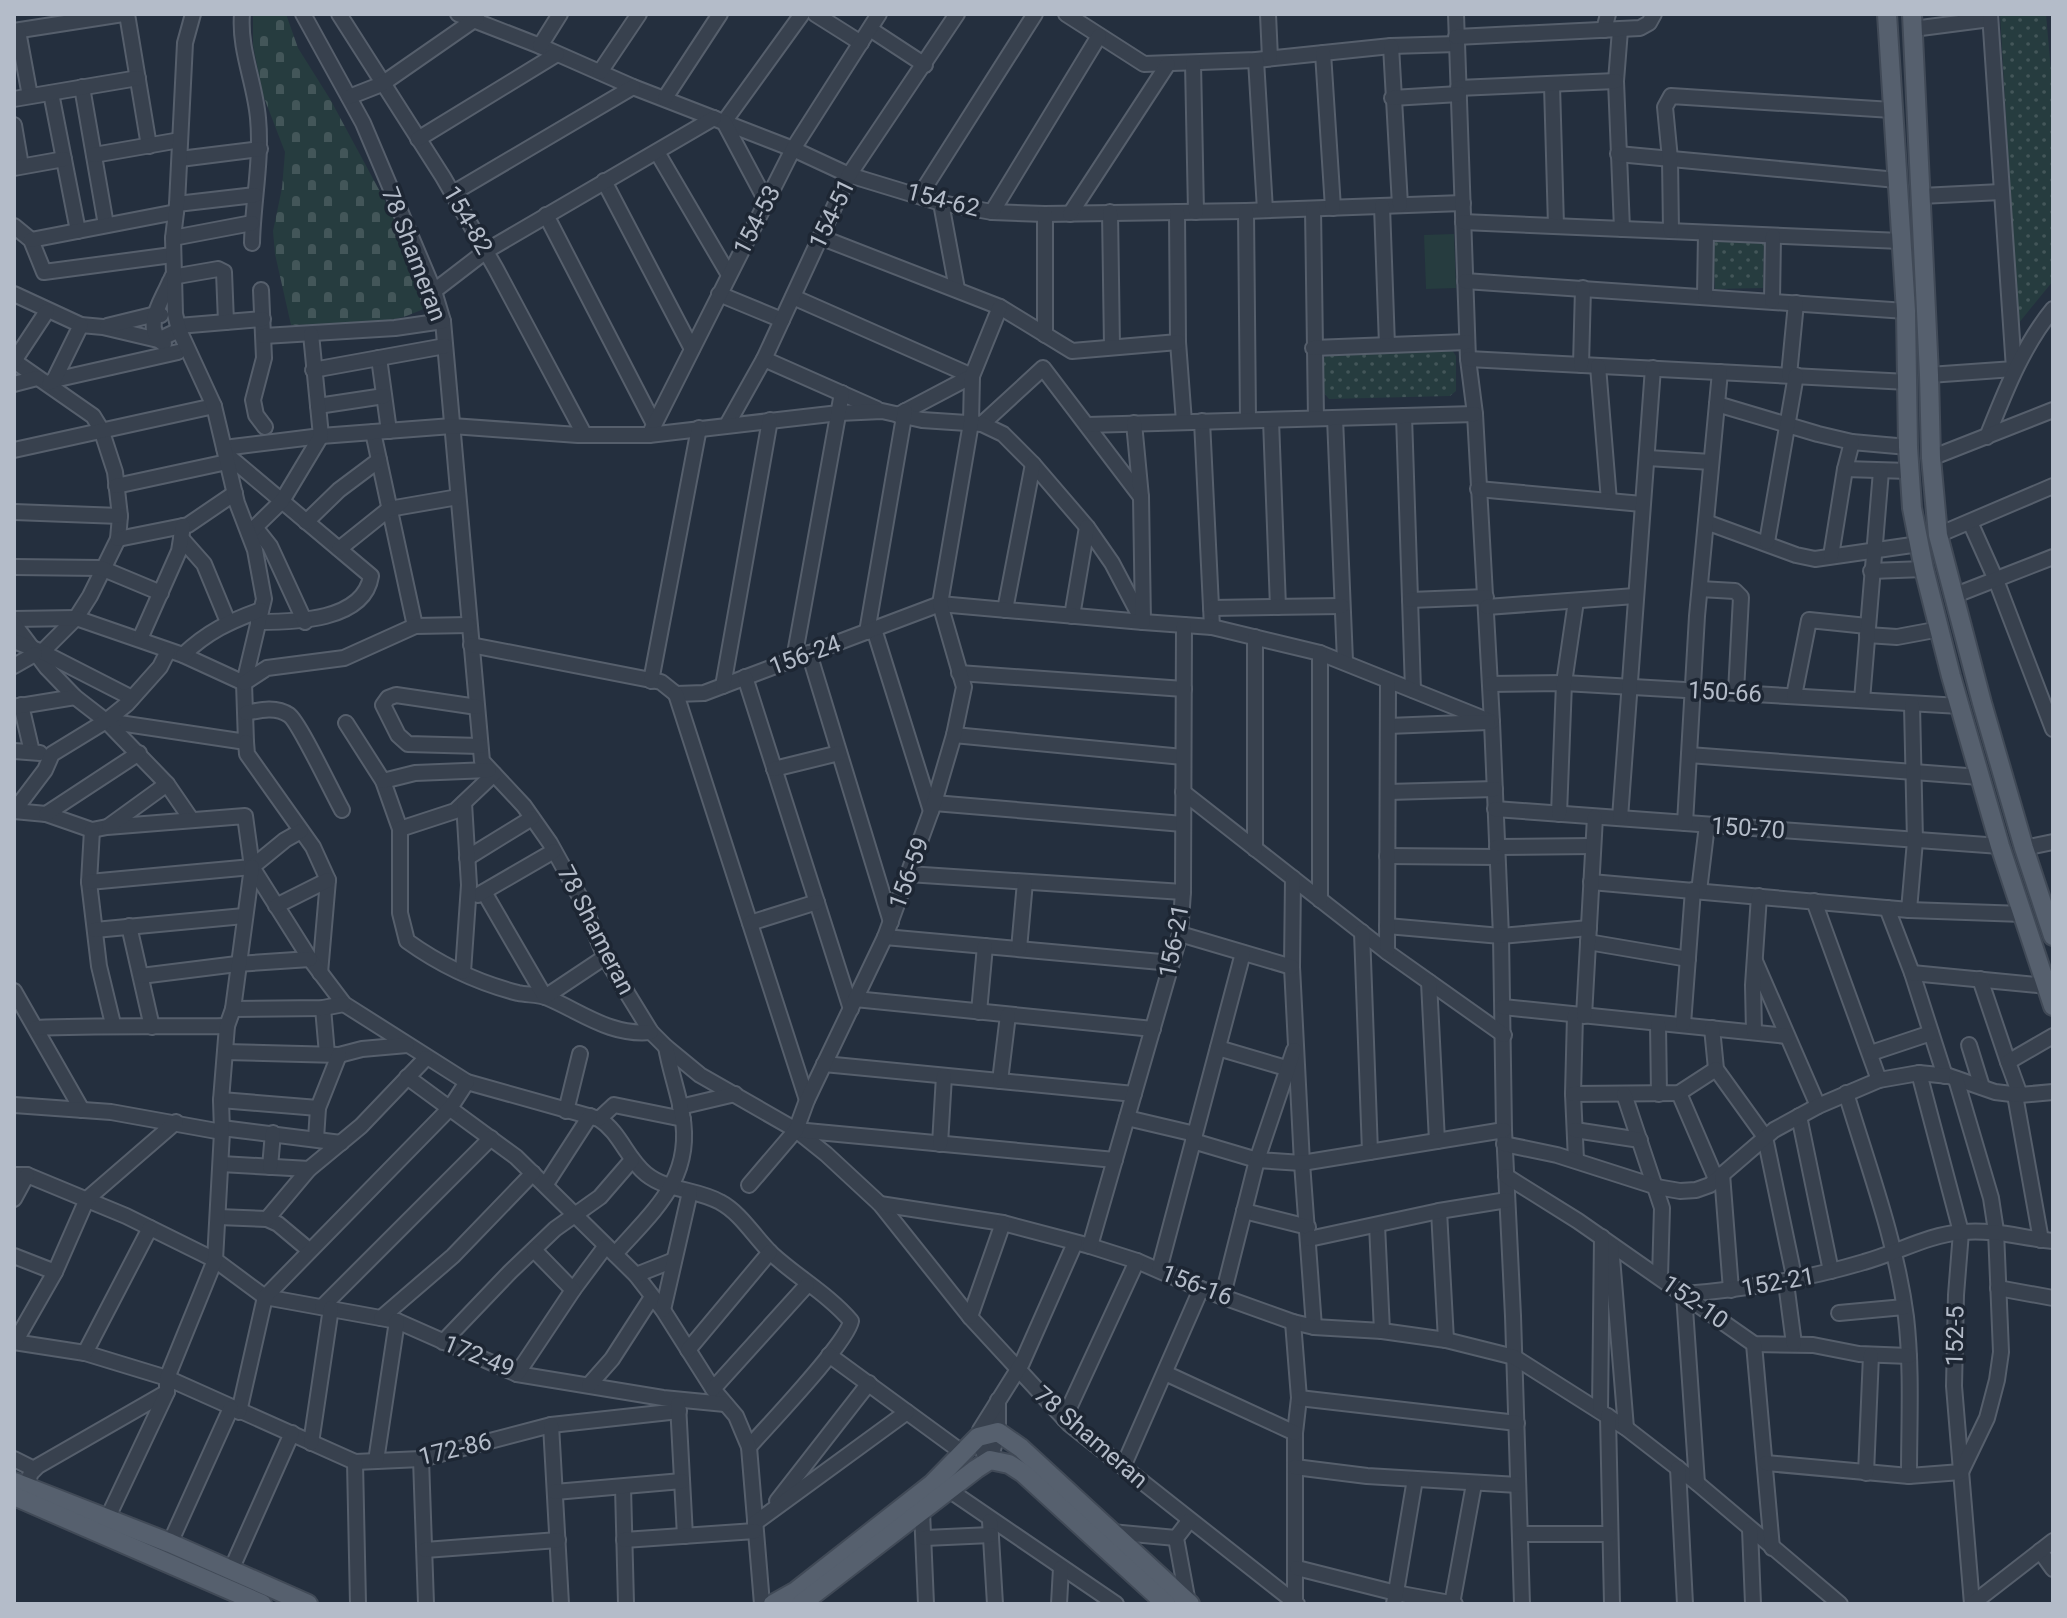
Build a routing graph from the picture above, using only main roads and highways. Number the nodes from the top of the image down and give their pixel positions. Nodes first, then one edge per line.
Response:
1 (1887, 14) edge
2 (1913, 22) edge
3 (1935, 506) junction
4 (1912, 508) junction
5 (2053, 938) edge
6 (2033, 945) junction
7 (2053, 1006) edge
8 (22, 1483) edge
9 (940, 1490) junction
10 (224, 1575) junction
11 (1189, 1603) edge
12 (262, 1604) edge
13 (308, 1604) edge
14 (773, 1604) edge
15 (801, 1604) edge
16 (1166, 1604) edge

1 - 4 main road
2 - 3 main road
3 - 4 main road
3 - 5 main road
4 - 6 main road
5 - 6 main road
6 - 7 main road
8 - 10 main road
8 - 10 main road
9 - 11 main road
9 - 14 main road
9 - 15 main road
9 - 16 main road
10 - 12 main road
10 - 13 main road

